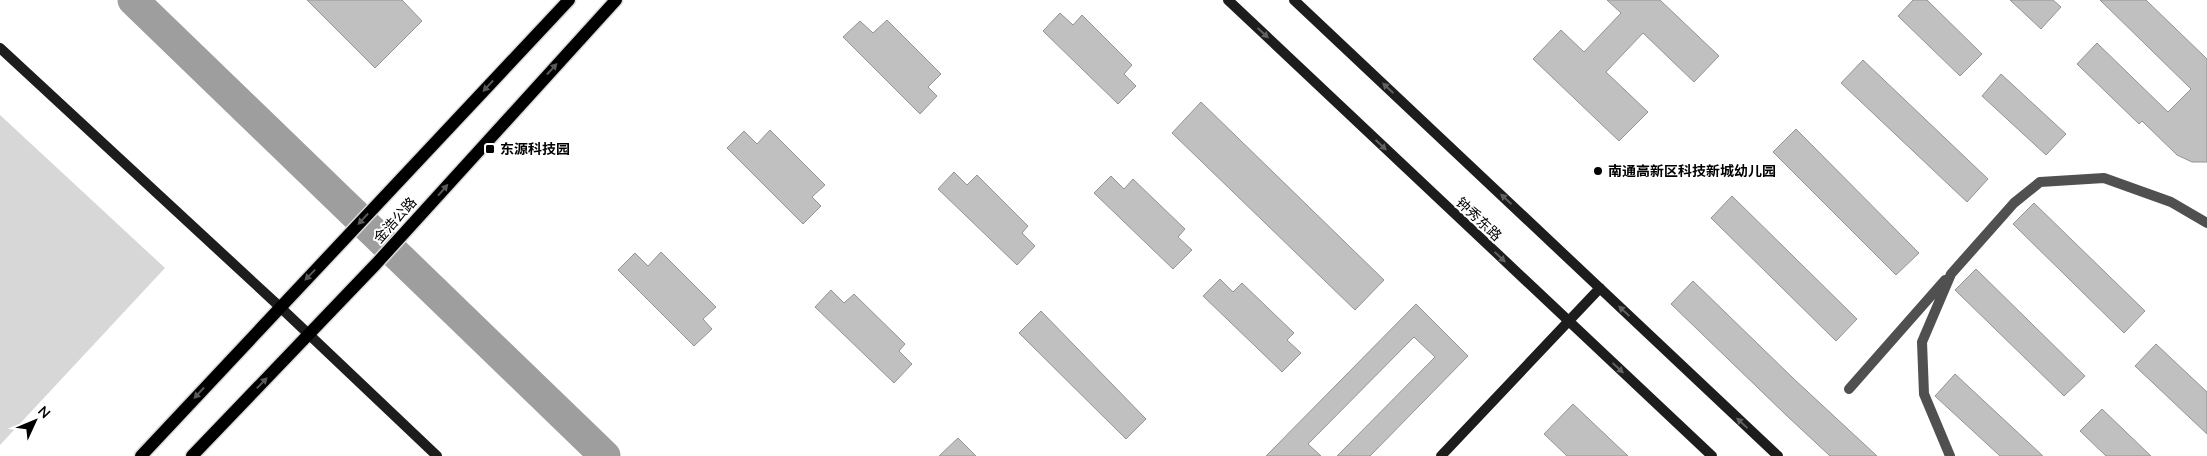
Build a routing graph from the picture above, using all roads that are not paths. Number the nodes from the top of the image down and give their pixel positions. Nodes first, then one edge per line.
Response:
1 (569, 0) edge
2 (616, 0) edge
3 (1228, 0) edge
4 (1294, 0) edge
5 (0, 48) edge
6 (2207, 223) edge
7 (1951, 274) junction
8 (1600, 288) junction
9 (280, 307) junction
10 (1568, 322) junction
11 (308, 334) junction
12 (1849, 389) dead end
13 (141, 456) edge
14 (192, 456) edge
15 (437, 456) edge
16 (1442, 456) edge
17 (1712, 456) edge
18 (1778, 456) edge
19 (1950, 456) edge

1 -> 9 main road
11 -> 2 main road, 金浩公路
3 -> 10 main road, 钟秀东路
8 -> 4 main road
5 - 9 main road
6 - 7 lane
7 - 12 lane
7 - 19 lane
8 - 10 main road
18 -> 8 main road
9 - 11 main road
9 -> 13 main road
10 - 16 main road
10 -> 17 main road, 钟秀东路
14 -> 11 main road, 金浩公路
11 - 15 main road

